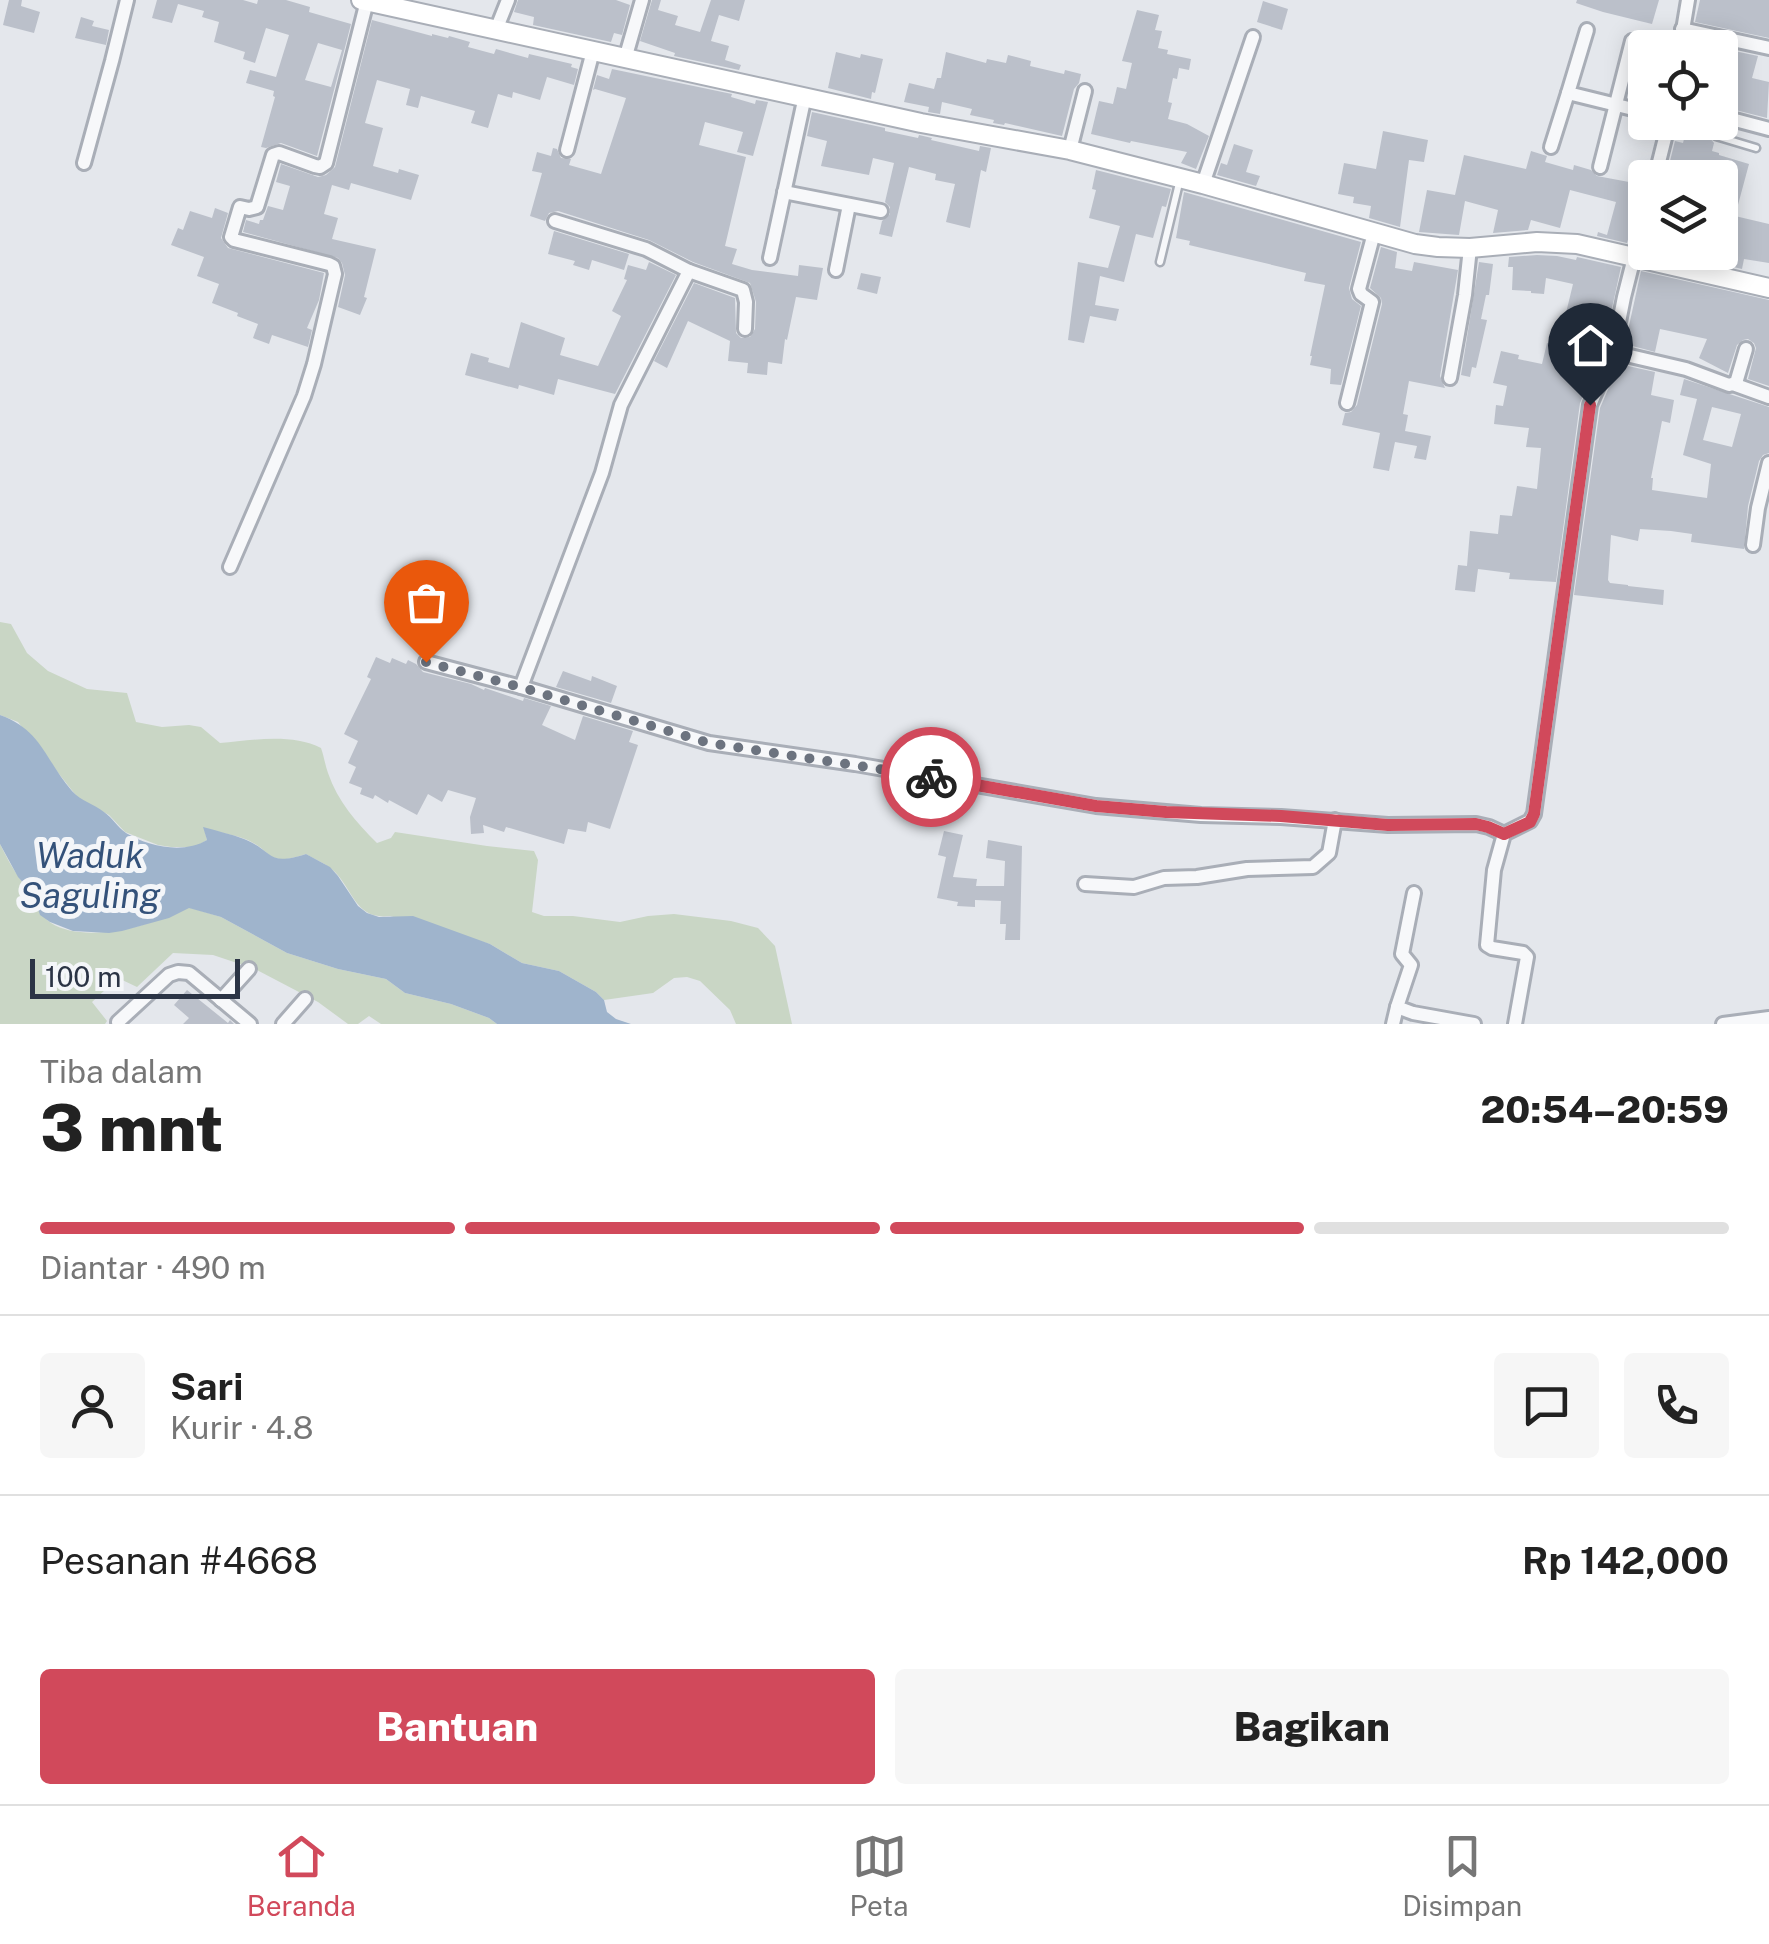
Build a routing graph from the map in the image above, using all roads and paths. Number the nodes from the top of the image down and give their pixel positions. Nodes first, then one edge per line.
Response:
1 (126, 0) edge
2 (364, 0) edge
3 (508, 0) edge
4 (642, 0) edge
5 (1688, 0) edge
6 (1682, 29) joint
7 (496, 30) junction
8 (1588, 30) dead end
9 (1253, 38) dead end
10 (1769, 48) edge
11 (593, 51) junction
12 (1628, 57) edge
13 (625, 59) junction
14 (1085, 91) dead end
15 (1568, 93) junction
16 (805, 96) junction
17 (1615, 106) junction
18 (1628, 109) edge
19 (1738, 121) edge
20 (1769, 129) edge
21 (1729, 140) edge
22 (1552, 147) dead end
23 (1756, 148) dead end
24 (568, 150) dead end
25 (1070, 150) junction
26 (84, 163) dead end
27 (1600, 167) dead end
28 (1181, 178) junction
29 (1203, 184) junction
30 (784, 192) junction
31 (850, 205) junction
32 (881, 211) dead end
33 (555, 220) dead end
34 (1374, 233) junction
35 (1470, 248) junction
36 (1628, 255) edge
37 (770, 258) dead end
38 (1160, 262) dead end
39 (836, 270) dead end
40 (1631, 270) edge
41 (1693, 270) edge
42 (689, 271) junction
43 (1769, 288) edge
44 (745, 329) dead end
45 (1746, 349) dead end
46 (1613, 352) junction
47 (1450, 378) dead end
48 (1733, 384) junction
49 (1769, 396) edge
50 (1347, 403) dead end
51 (1769, 463) edge
52 (1754, 545) dead end
53 (230, 567) dead end
54 (426, 662) dead end
55 (520, 687) junction
56 (1335, 820) junction
57 (1504, 834) junction
58 (1085, 884) dead end
59 (1414, 893) dead end
60 (249, 969) dead end
61 (221, 1000) junction
62 (304, 1000) dead end
63 (1397, 1007) junction
64 (1769, 1018) edge
65 (118, 1023) edge
66 (250, 1024) edge
67 (284, 1024) edge
68 (1393, 1024) edge
69 (1474, 1024) edge
70 (1515, 1024) edge
71 (1723, 1024) edge

1 - 26 street
2 - 7 street
2 - 53 street
3 - 7 street
4 - 13 street
5 - 6 street
6 - 10 street
7 - 11 street
8 - 15 street
9 - 29 street
11 - 13 street
11 - 24 street
12 - 17 street
13 - 16 street
14 - 25 street
15 - 17 street
15 - 22 street
16 - 25 street
16 - 30 street
17 - 18 street
17 - 27 street
19 - 20 street
21 - 23 lane
25 - 28 street
28 - 29 street
28 - 38 lane
29 - 34 street
30 - 31 street
30 - 37 street
31 - 32 street
31 - 39 street
33 - 42 street
34 - 35 street
34 - 50 street
35 - 36 street
35 - 47 street
40 - 46 street
41 - 43 street
42 - 44 street
42 - 55 street
45 - 48 street
46 - 48 street
46 - 57 street
48 - 49 street
51 - 52 street
54 - 55 street
55 - 56 street
56 - 57 street
56 - 58 street
57 - 70 street
59 - 63 street
60 - 61 street
61 - 65 street
61 - 66 street
62 - 67 street
63 - 68 street
63 - 69 street
64 - 71 street

